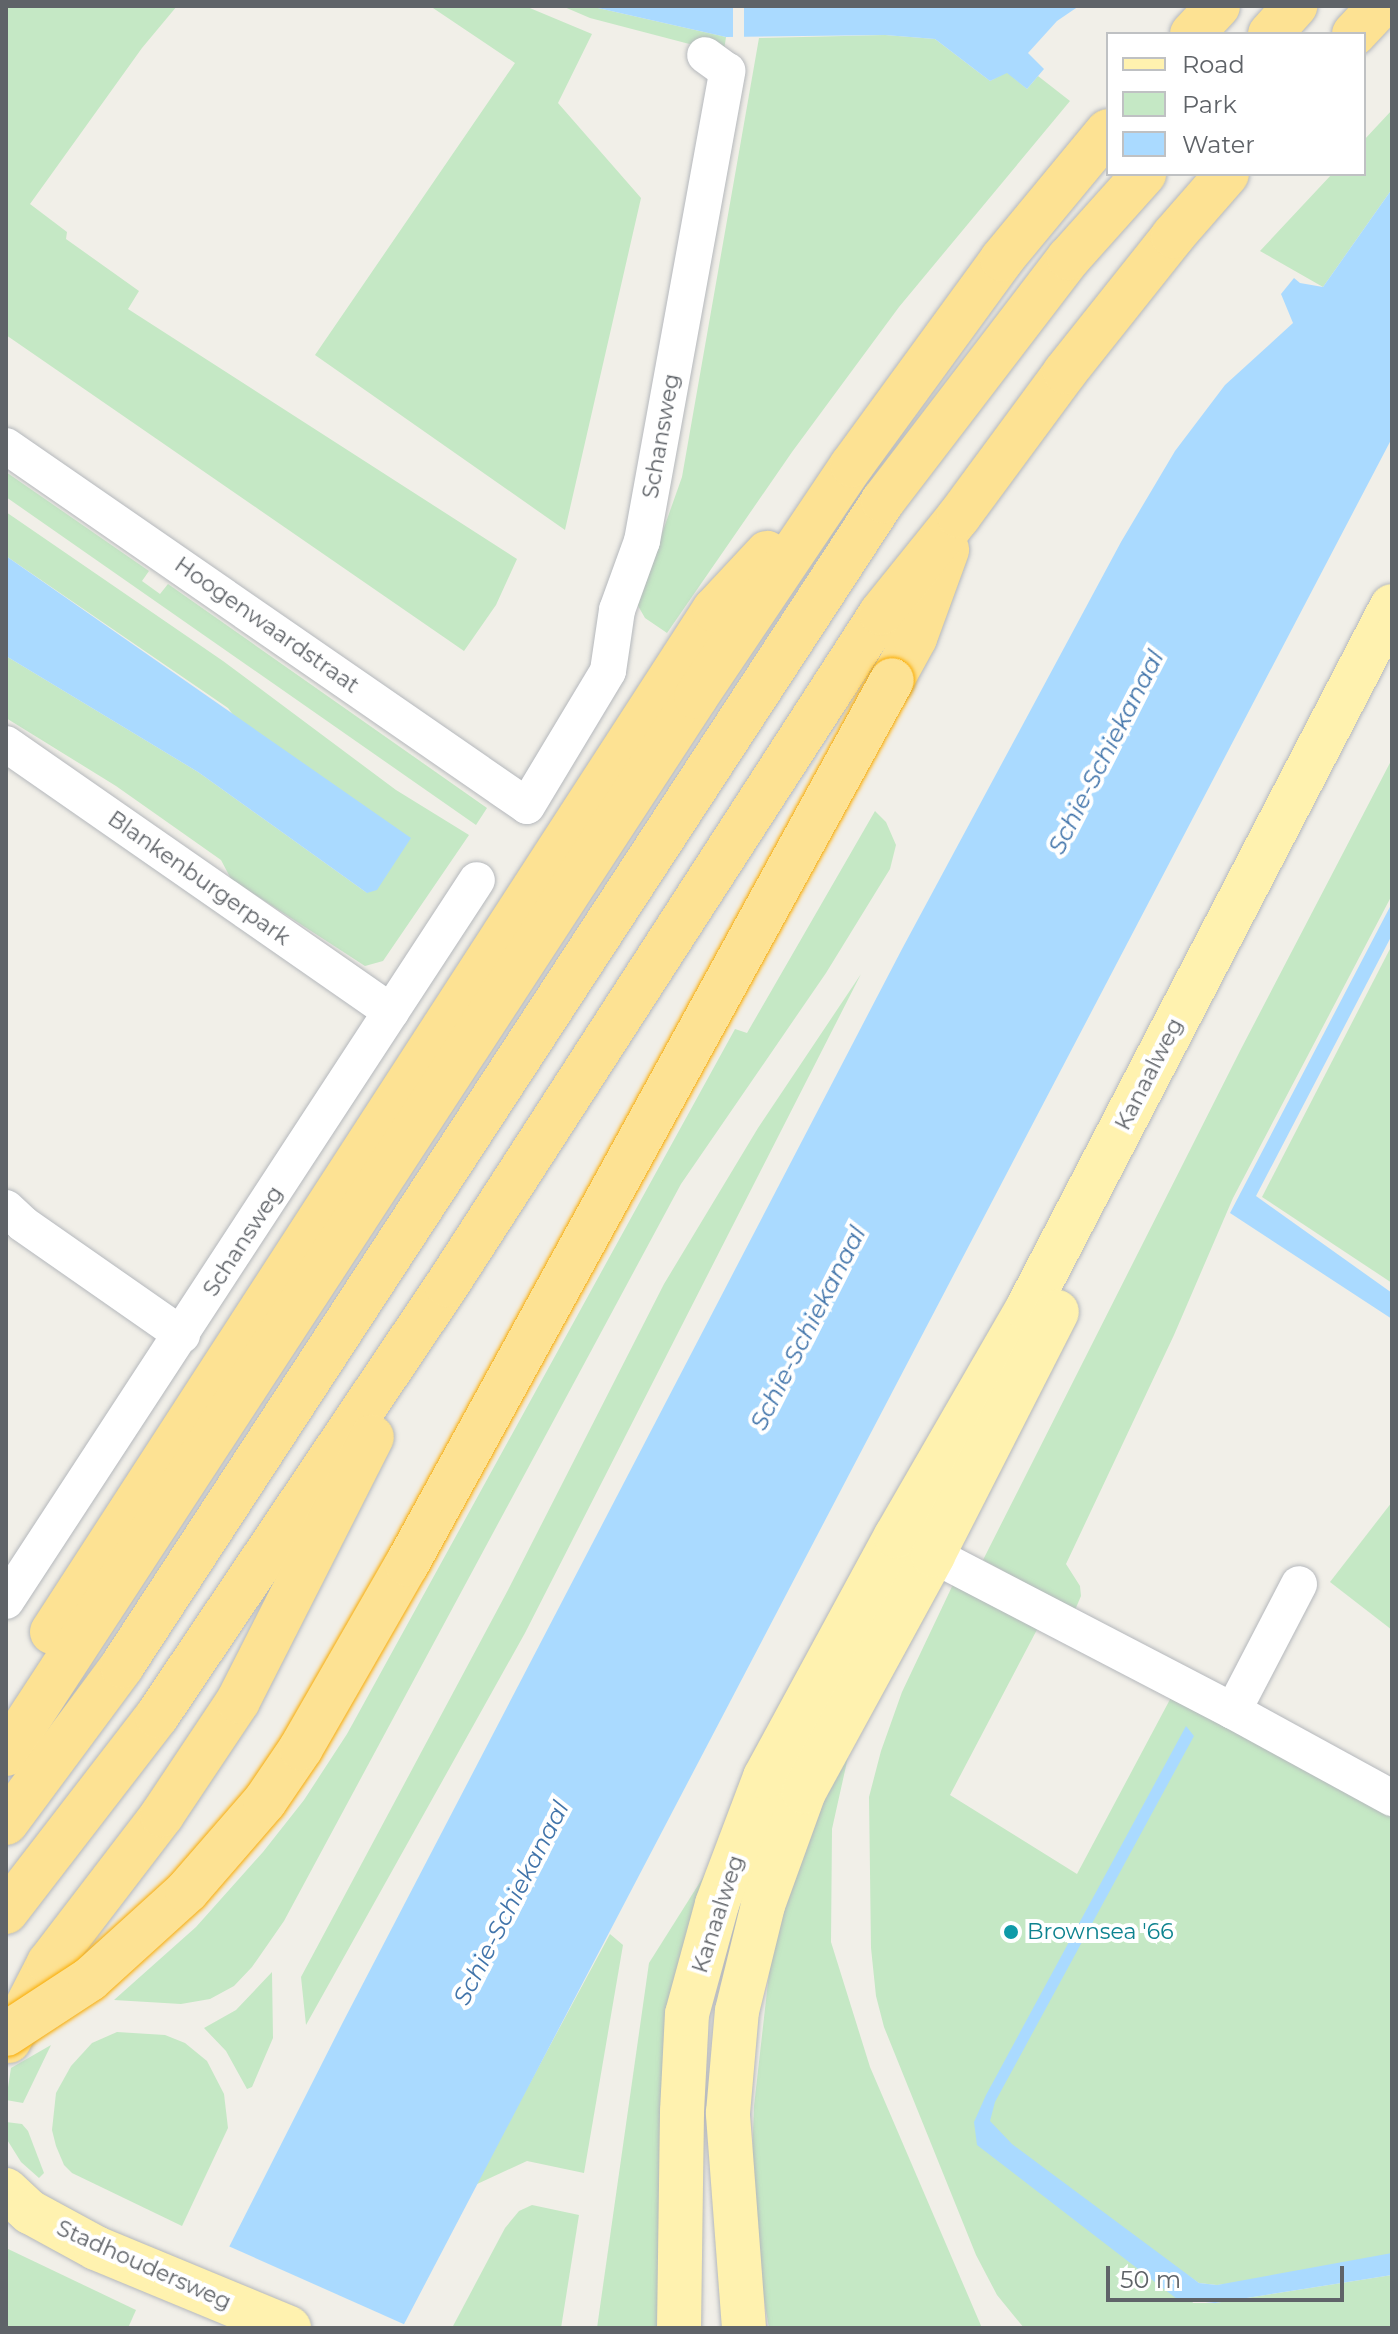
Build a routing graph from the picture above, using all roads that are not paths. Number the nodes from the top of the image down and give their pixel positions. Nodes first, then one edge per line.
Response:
1 (1218, 6) edge
2 (1295, 6) edge
3 (1380, 6) edge
4 (1194, 32) edge
5 (1272, 32) edge
6 (1356, 32) edge
7 (705, 55) dead end
8 (1106, 133) edge
9 (1142, 176) edge
10 (1225, 176) edge
11 (6, 446) edge
12 (852, 465) junction
13 (959, 516) junction
14 (1392, 606) edge
15 (1392, 655) edge
16 (6, 744) edge
17 (527, 806) joint
18 (477, 880) dead end
19 (391, 1012) junction
20 (6, 1208) edge
21 (447, 1285) junction
22 (182, 1335) junction
23 (915, 1545) junction
24 (1299, 1584) dead end
25 (6, 1601) edge
26 (6, 1703) edge
27 (1233, 1711) junction
28 (6, 1754) edge
29 (1392, 1798) edge
30 (6, 1823) edge
31 (6, 1912) edge
32 (6, 2034) edge
33 (6, 2047) edge
34 (6, 2190) edge
35 (289, 2328) edge
36 (679, 2328) edge
37 (744, 2328) edge

1 - 4 highway
2 - 5 highway
3 - 6 highway
7 - 17 street, Schansweg
8 - 12 highway
9 - 30 highway
10 - 13 highway
11 - 17 street, Hoogenwaardstraat
12 - 26 highway
12 - 28 highway
13 - 21 highway
13 - 32 highway, bridge
14 - 23 main road, Kanaalweg
15 - 23 main road, Kanaalweg
16 - 19 street, Blankenburgerpark
18 - 19 street, Schansweg
19 - 22 street, Schansweg
20 - 22 street
21 - 31 highway
21 - 33 highway
22 - 25 street, Schansweg
23 - 27 street
23 - 36 main road, Kanaalweg
23 - 37 main road, Kanaalweg
24 - 27 street
27 - 29 street
34 - 35 main road, Stadhoudersweg

